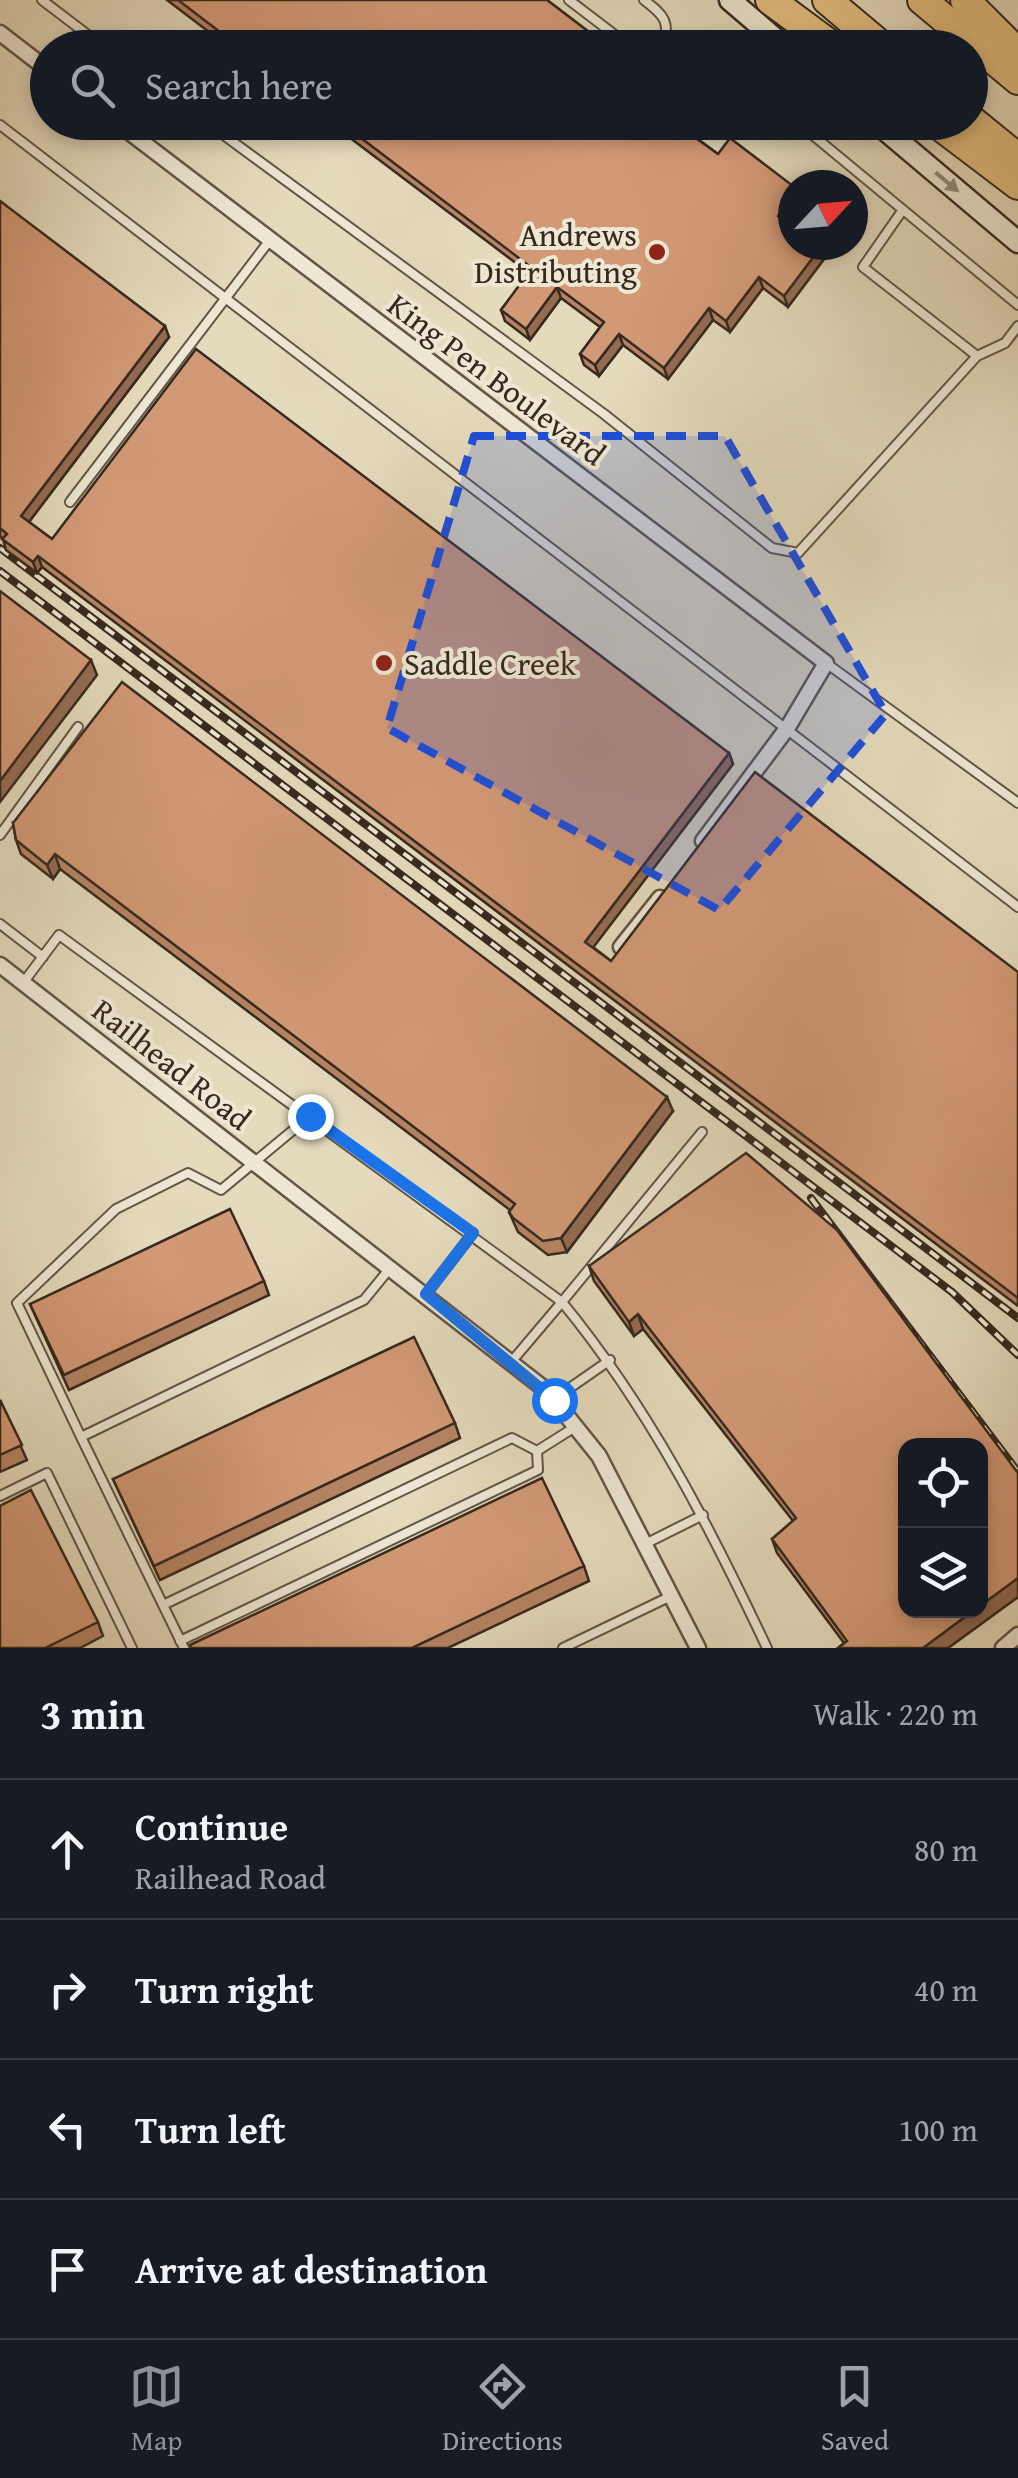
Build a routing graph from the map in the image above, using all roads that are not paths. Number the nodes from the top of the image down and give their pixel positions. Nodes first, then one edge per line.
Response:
1 (42, 0) edge
2 (569, 0) edge
3 (644, 0) edge
4 (730, 0) edge
5 (770, 0) edge
6 (826, 0) edge
7 (922, 0) edge
8 (965, 0) edge
9 (82, 30) edge
10 (608, 30) edge
11 (668, 30) edge
12 (765, 30) edge
13 (811, 30) edge
14 (862, 30) edge
15 (958, 30) edge
16 (0, 33) edge
17 (1018, 52) edge
18 (988, 55) edge
19 (30, 56) edge
20 (1018, 80) edge
21 (0, 125) edge
22 (988, 134) edge
23 (139, 140) edge
24 (231, 140) edge
25 (818, 140) edge
26 (897, 140) edge
27 (958, 140) edge
28 (1018, 158) edge
29 (1018, 186) edge
30 (902, 211) junction
31 (270, 240) junction
32 (1018, 242) edge
33 (225, 297) junction
34 (1018, 308) edge
35 (1018, 326) edge
36 (976, 356) junction
37 (70, 502) dead end
38 (826, 662) junction
39 (78, 726) dead end
40 (788, 727) junction
41 (1018, 803) edge
42 (0, 834) edge
43 (697, 848) edge
44 (675, 878) edge
45 (1018, 907) edge
46 (0, 924) edge
47 (622, 947) edge
48 (42, 957) junction
49 (0, 964) edge
50 (23, 983) junction
51 (310, 1116) junction
52 (702, 1132) dead end
53 (257, 1164) junction
54 (473, 1233) junction
55 (390, 1267) junction
56 (426, 1294) junction
57 (562, 1302) junction
58 (610, 1360) junction
59 (512, 1362) junction
60 (554, 1400) junction
61 (576, 1427) junction
62 (81, 1438) junction
63 (537, 1451) junction
64 (0, 1496) edge
65 (703, 1515) junction
66 (645, 1544) junction
67 (672, 1596) junction
68 (163, 1606) junction
69 (1018, 1634) edge
70 (182, 1645) edge
71 (132, 1648) edge
72 (563, 1648) edge
73 (698, 1648) edge
74 (767, 1648) edge
75 (1003, 1648) edge

1 - 9 lane
2 - 10 lane
3 - 11 lane
4 - 12 street
5 - 13 highway
6 - 14 highway
7 - 15 highway
8 - 17 highway
16 - 19 street
18 - 20 highway
21 - 33 lane
22 - 28 highway
23 - 31 street, King Pen Boulevard
24 - 36 lane
25 - 30 lane
26 -> 32 street
27 - 29 highway
30 - 34 lane
30 - 36 lane
31 - 33 lane
31 - 38 street, King Pen Boulevard
33 - 37 lane
33 - 40 lane
35 - 36 lane
38 - 40 street
38 - 41 lane
39 - 42 lane
40 - 43 street
40 - 45 lane
44 - 47 street
46 - 48 lane
48 - 50 lane
48 - 51 lane
49 - 50 street, Railhead Road
50 - 53 street, Railhead Road
51 - 53 lane
51 - 54 lane
52 - 57 lane
53 - 55 street, Railhead Road
53 - 62 lane
54 - 56 lane
54 - 57 lane
55 - 56 street, Railhead Road
55 - 62 lane
56 - 59 street, Railhead Road
57 - 58 lane
57 - 59 lane
58 - 60 lane
58 - 65 lane
59 - 60 street, Railhead Road
60 - 61 street, Railhead Road
61 - 63 lane
61 - 66 street, Railhead Road
62 - 68 lane
63 - 68 lane
63 - 70 lane
64 - 71 lane
65 - 66 lane
65 - 74 lane
66 - 67 street, Railhead Road
67 - 72 lane
67 - 73 street, Railhead Road
68 - 70 lane
69 - 75 street

